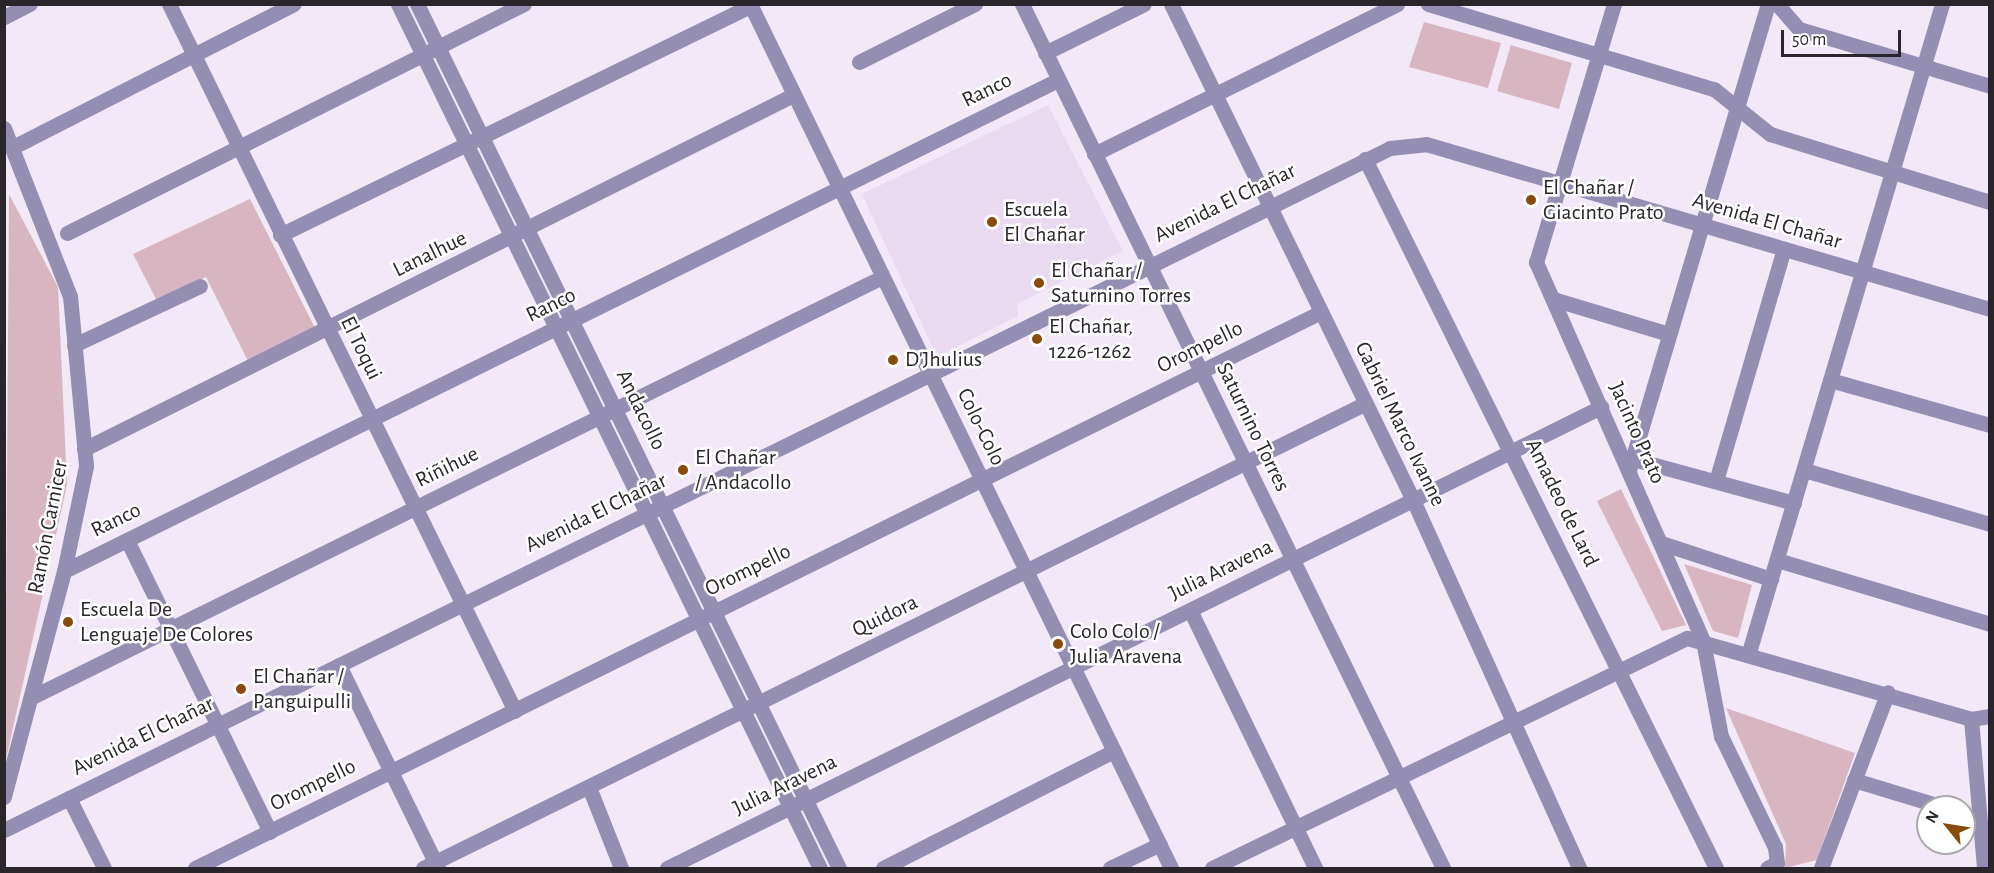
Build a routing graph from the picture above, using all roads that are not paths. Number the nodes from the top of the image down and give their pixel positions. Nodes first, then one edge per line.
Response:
1 (30, 4) edge
2 (169, 4) edge
3 (294, 4) edge
4 (398, 4) edge
5 (417, 4) edge
6 (524, 4) edge
7 (975, 4) edge
8 (1022, 4) edge
9 (1144, 4) edge
10 (1171, 4) edge
11 (1397, 4) edge
12 (1428, 4) edge
13 (1614, 4) edge
14 (1768, 4) edge
15 (1777, 4) edge
16 (1942, 4) edge
17 (750, 5) edge
18 (4, 17) edge
19 (438, 47) junction
20 (1045, 53) junction
21 (194, 55) junction
22 (423, 55) junction
23 (1598, 55) junction
24 (859, 62) dead end
25 (1924, 67) junction
26 (1058, 80) junction
27 (1989, 86) edge
28 (794, 94) junction
29 (1215, 95) junction
30 (1739, 107) junction
31 (4, 128) edge
32 (482, 136) junction
33 (466, 143) junction
34 (12, 147) junction
35 (237, 148) junction
36 (1094, 154) junction
37 (1365, 159) junction
38 (1892, 173) junction
39 (1557, 185) junction
40 (839, 188) junction
41 (1989, 201) edge
42 (1269, 206) junction
43 (1701, 225) junction
44 (528, 231) junction
45 (67, 233) dead end
46 (280, 235) junction
47 (512, 239) junction
48 (1784, 249) junction
49 (1149, 266) junction
50 (1862, 273) junction
51 (882, 277) junction
52 (200, 286) dead end
53 (1553, 299) junction
54 (1989, 309) edge
55 (1321, 312) junction
56 (572, 320) junction
57 (556, 328) junction
58 (327, 329) junction
59 (1669, 334) junction
60 (74, 345) junction
61 (1201, 372) junction
62 (930, 374) junction
63 (1830, 380) junction
64 (1366, 404) junction
65 (1601, 407) junction
66 (615, 409) junction
67 (599, 417) junction
68 (371, 419) junction
69 (1989, 425) edge
70 (84, 449) junction
71 (1511, 452) junction
72 (1245, 463) junction
73 (1631, 464) junction
74 (1804, 470) junction
75 (982, 480) junction
76 (1716, 481) junction
77 (1413, 500) junction
78 (1794, 503) junction
79 (663, 506) junction
80 (415, 508) junction
81 (646, 513) junction
82 (1989, 524) edge
83 (127, 540) junction
84 (1661, 543) junction
85 (1292, 559) junction
86 (1777, 560) junction
87 (64, 571) junction
88 (1026, 571) junction
89 (1771, 579) junction
90 (462, 604) junction
91 (1190, 610) junction
92 (714, 612) junction
93 (698, 620) junction
94 (1989, 624) edge
95 (171, 629) junction
96 (1703, 641) junction
97 (1749, 652) junction
98 (339, 665) junction
99 (1073, 668) junction
100 (1620, 671) junction
101 (1888, 692) junction
102 (32, 697) junction
103 (759, 704) junction
104 (515, 711) junction
105 (743, 711) junction
106 (1989, 716) edge
107 (1971, 718) junction
108 (218, 724) junction
109 (1512, 724) junction
110 (1114, 752) junction
111 (391, 772) junction
112 (1400, 779) junction
113 (1854, 780) junction
114 (590, 787) junction
115 (1971, 795) edge
116 (4, 797) edge
117 (69, 798) junction
118 (1916, 799) edge
119 (806, 800) junction
120 (790, 808) junction
121 (4, 830) edge
122 (1296, 830) junction
123 (270, 832) junction
124 (1976, 836) edge
125 (1160, 844) junction
126 (433, 867) edge
127 (104, 868) edge
128 (195, 868) edge
129 (621, 868) edge
130 (668, 868) edge
131 (820, 868) edge
132 (839, 868) edge
133 (883, 868) edge
134 (1110, 868) edge
135 (1172, 868) edge
136 (1212, 868) edge
137 (1315, 868) edge
138 (1443, 868) edge
139 (1578, 868) edge
140 (1716, 868) edge
141 (1767, 868) edge
142 (1821, 868) edge
143 (1984, 868) edge

1 - 18 street
2 - 21 street, El Toqui
3 - 21 street
4 - 22 street, Andacollo
5 - 19 street, Andacollo
6 - 19 street
7 - 24 street
8 - 20 street, Saturnino Torres
9 - 20 street
10 - 29 street, Gabriel Marco Ivanne
11 - 29 street
12 - 23 street
13 - 23 street, Jacinto Prato
14 - 30 street
15 - 25 street
16 - 25 street
17 - 28 street, Colo-Colo
17 - 32 street
19 - 22 street
19 - 32 street, Andacollo
20 - 26 street, Saturnino Torres
21 - 34 street
21 - 35 street, El Toqui
22 - 33 street, Andacollo
22 - 35 street
23 - 30 street
23 - 39 street, Jacinto Prato
25 - 27 street
25 - 38 street
26 - 36 street, Saturnino Torres
26 - 40 street, Ranco
28 - 40 street, Colo-Colo
28 - 44 street, Lanalhue
29 - 36 street
29 - 42 street, Gabriel Marco Ivanne
30 - 38 street
30 - 43 street
31 - 34 street, Ramón Carnicer
32 - 33 street
32 - 44 street, Andacollo
33 - 46 street
33 - 47 street, Andacollo
34 - 60 street, Ramón Carnicer
35 - 45 street
35 - 46 street, El Toqui
36 - 49 street, Saturnino Torres
37 - 39 street, Avenida El Chañar
37 - 42 street, Avenida El Chañar
37 - 71 street, Amadeo de Lard
38 - 41 street
38 - 50 street
39 - 43 street, Avenida El Chañar
39 - 53 street, Jacinto Prato
40 - 51 street, Colo-Colo
40 - 56 street, Ranco
42 - 49 street, Avenida El Chañar
42 - 55 street, Gabriel Marco Ivanne
43 - 48 street, Avenida El Chañar
43 - 59 street
44 - 47 street, Lanalhue
44 - 56 street, Andacollo
46 - 58 street, El Toqui
47 - 57 street, Andacollo
47 - 58 street, Lanalhue
48 - 50 street, Avenida El Chañar
48 - 76 street
49 - 61 street, Saturnino Torres
49 - 62 street, Avenida El Chañar
50 - 54 street, Avenida El Chañar
50 - 63 street
51 - 62 street, Colo-Colo
51 - 66 street, Riñihue
52 - 60 street
53 - 59 street
53 - 65 street, Jacinto Prato
55 - 61 street, Orompello
55 - 64 street, Gabriel Marco Ivanne
56 - 57 street, Ranco
56 - 66 street, Andacollo
57 - 67 street, Andacollo
57 - 68 street, Ranco
58 - 68 street, El Toqui
58 - 70 street, Lanalhue
59 - 73 street
60 - 70 street, Ramón Carnicer
61 - 72 street, Saturnino Torres
61 - 75 street, Orompello
62 - 75 street, Colo-Colo
62 - 79 street, Avenida El Chañar
63 - 69 street
63 - 74 street
64 - 72 street, Quidora
64 - 77 street, Gabriel Marco Ivanne
65 - 71 street, Julia Aravena
65 - 73 street, Jacinto Prato
66 - 67 street, Riñihue
66 - 79 street, Andacollo
67 - 80 street, Riñihue
67 - 81 street, Andacollo
68 - 80 street, El Toqui
68 - 83 street, Ranco
70 - 87 street, Ramón Carnicer
71 - 77 street, Julia Aravena
71 - 100 street, Amadeo de Lard
72 - 85 street, Saturnino Torres
72 - 88 street, Quidora
73 - 76 street
73 - 84 street, Jacinto Prato
74 - 78 street
74 - 82 street
75 - 88 street, Colo-Colo
75 - 92 street, Orompello
76 - 78 street
77 - 85 street, Julia Aravena
77 - 109 street, Gabriel Marco Ivanne
78 - 86 street
79 - 81 street, Avenida El Chañar
79 - 92 street, Andacollo
80 - 90 street, El Toqui
80 - 95 street, Riñihue
81 - 90 street, Avenida El Chañar
81 - 93 street, Andacollo
83 - 87 street, Ranco
83 - 95 street
84 - 89 street
84 - 96 street, Jacinto Prato
85 - 91 street, Julia Aravena
85 - 112 street, Saturnino Torres
86 - 89 street
86 - 94 street
87 - 102 street, Ramón Carnicer
88 - 99 street, Colo-Colo
88 - 103 street, Quidora
89 - 97 street
90 - 98 street, Avenida El Chañar
90 - 104 street, El Toqui
91 - 99 street, Julia Aravena
91 - 122 street
92 - 93 street, Orompello
92 - 103 street, Andacollo
93 - 104 street, Orompello
93 - 105 street, Andacollo
95 - 102 street, Riñihue
95 - 108 street
96 - 97 street
96 - 100 street
96 - 141 street, Jacinto Prato
97 - 101 street
98 - 108 street, Avenida El Chañar
98 - 111 street
99 - 110 street, Colo-Colo
99 - 119 street, Julia Aravena
100 - 109 street
100 - 140 street, Amadeo de Lard
101 - 107 street
101 - 113 street
102 - 116 street, Ramón Carnicer
103 - 105 street, Quidora
103 - 119 street, Andacollo
104 - 111 street, Orompello
105 - 114 street, Quidora
105 - 120 street, Andacollo
106 - 107 street
107 - 115 street
108 - 117 street, Avenida El Chañar
108 - 123 street
109 - 112 street
109 - 139 street, Gabriel Marco Ivanne
110 - 125 street, Colo-Colo
110 - 133 street
111 - 123 street, Orompello
111 - 126 street
112 - 122 street
112 - 138 street, Saturnino Torres
113 - 118 street
113 - 142 street
114 - 126 street, Quidora
114 - 129 street
117 - 121 street, Avenida El Chañar
117 - 127 street
119 - 120 street, Julia Aravena
119 - 132 street, Andacollo
120 - 130 street, Julia Aravena
120 - 131 street, Andacollo
122 - 136 street
122 - 137 street
123 - 128 street, Orompello
124 - 143 street
125 - 134 street
125 - 135 street, Colo-Colo

